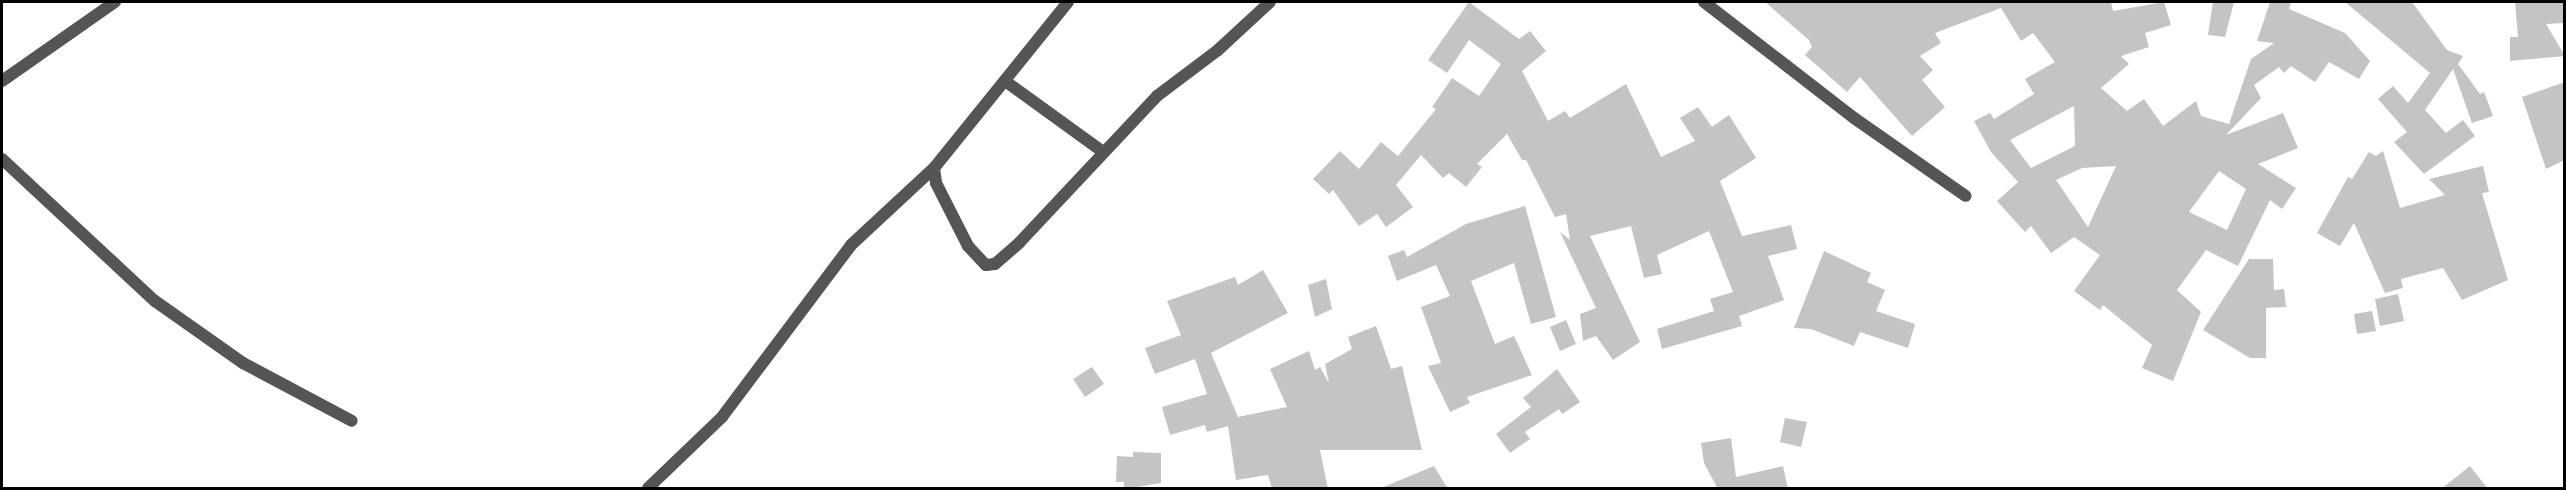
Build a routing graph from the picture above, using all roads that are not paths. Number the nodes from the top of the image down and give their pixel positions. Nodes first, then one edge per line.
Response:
1 (115, 2) edge
2 (1068, 2) edge
3 (1270, 2) edge
4 (1704, 2) edge
5 (2, 81) edge
6 (1005, 81) junction
7 (1102, 152) junction
8 (2, 159) edge
9 (934, 168) junction
10 (1966, 196) dead end
11 (352, 421) dead end
12 (648, 489) edge

1 - 5 street
2 - 6 street
3 - 7 street
4 - 10 street
6 - 7 street
6 - 9 street
7 - 9 street
8 - 11 street
9 - 12 street

